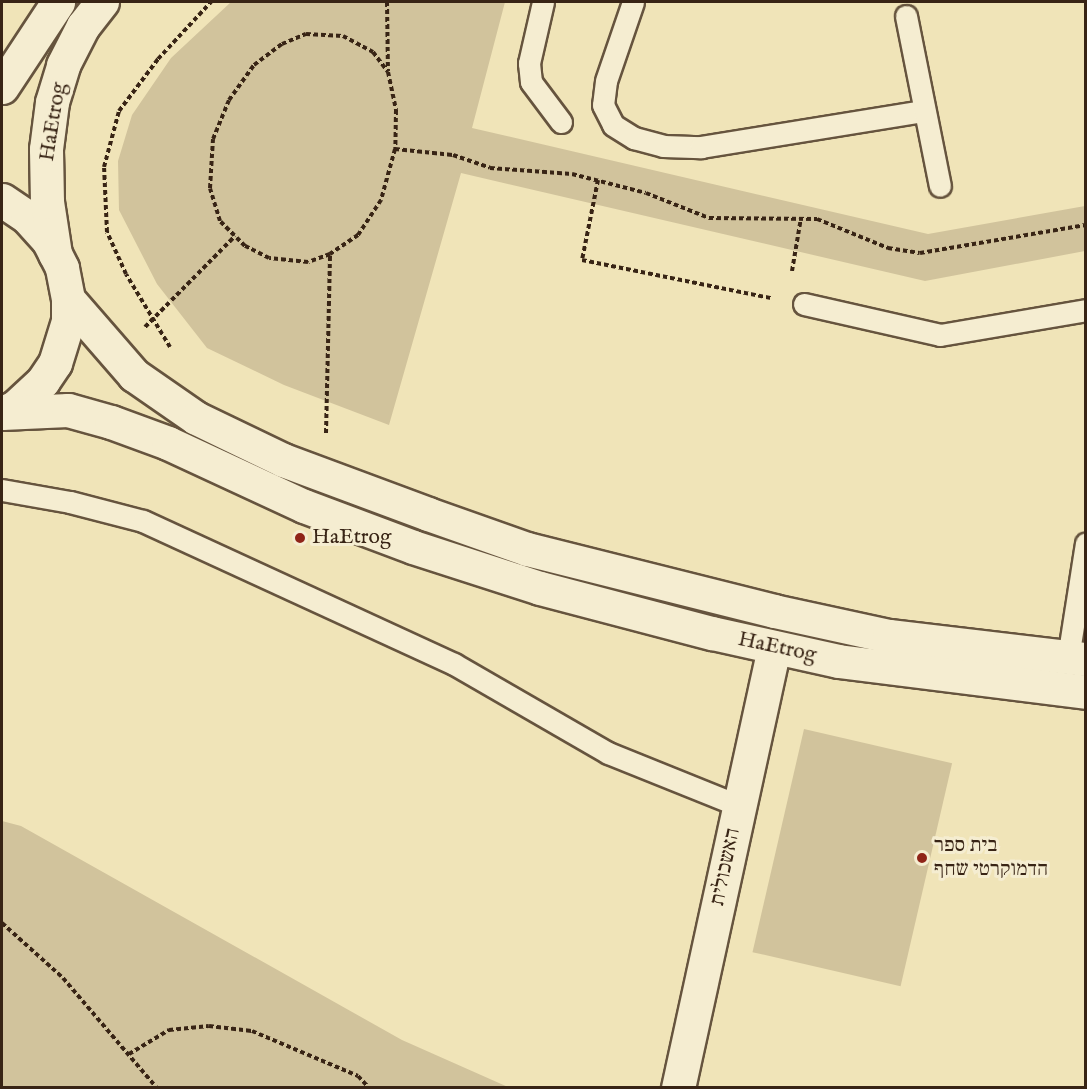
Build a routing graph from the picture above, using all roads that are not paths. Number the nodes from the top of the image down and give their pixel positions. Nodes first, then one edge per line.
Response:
1 (58, 2) edge
2 (102, 2) edge
3 (543, 2) edge
4 (633, 2) edge
5 (906, 16) dead end
6 (2, 87) edge
7 (924, 111) junction
8 (561, 122) dead end
9 (940, 186) dead end
10 (2, 200) edge
11 (55, 254) junction
12 (68, 299) junction
13 (796, 303) road end
14 (1086, 310) edge
15 (2, 413) edge
16 (2, 490) edge
17 (1086, 543) edge
18 (774, 647) junction
19 (1077, 658) edge
20 (1086, 692) edge
21 (740, 806) junction
22 (678, 1088) edge

1 - 6 street
2 - 11 street, HaEtrog
3 - 8 lane
4 - 7 lane
5 - 7 lane
7 - 9 lane
10 - 11 street
11 - 12 street
12 - 15 street
12 - 19 street, HaEtrog
13 - 14 lane
15 - 18 street, HaEtrog
16 - 21 lane
17 - 19 lane
18 - 20 street, HaEtrog
18 - 21 street, האשכולית
21 - 22 street, האשכולית

